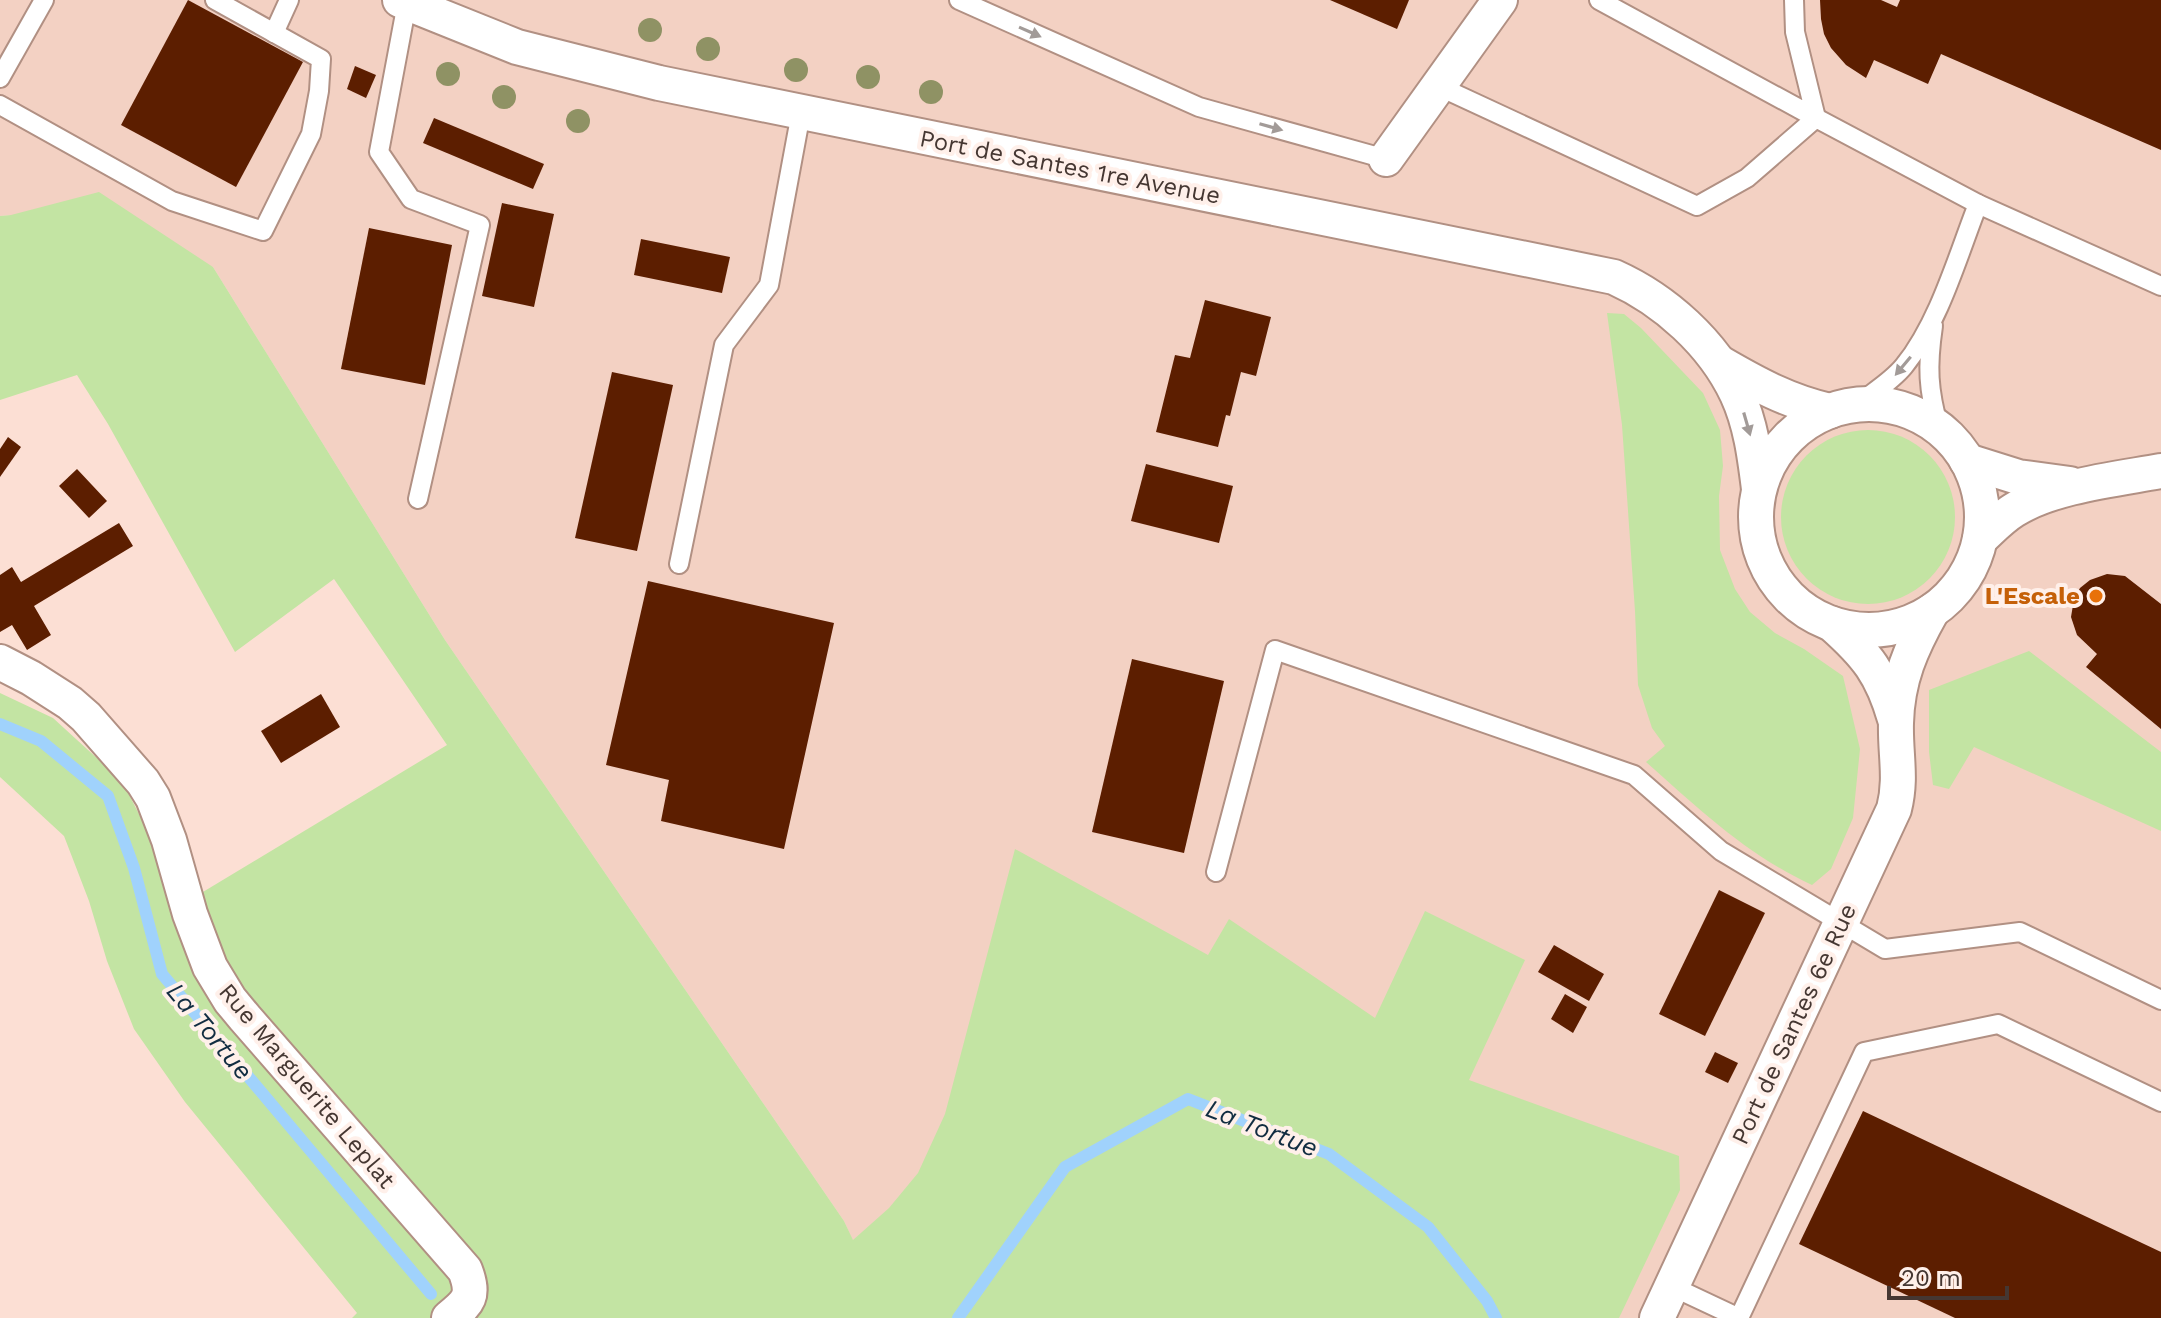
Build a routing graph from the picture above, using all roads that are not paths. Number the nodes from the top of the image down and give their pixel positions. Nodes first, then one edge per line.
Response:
1 (44, 0) edge
2 (215, 0) edge
3 (289, 0) edge
4 (959, 0) edge
5 (1500, 0) edge
6 (1599, 0) edge
7 (1794, 0) edge
8 (404, 2) edge
9 (274, 33) junction
10 (0, 78) edge
11 (1438, 86) junction
12 (0, 105) edge
13 (801, 113) junction
14 (1816, 118) junction
15 (1386, 159) joint
16 (1978, 204) junction
17 (2161, 286) edge
18 (1935, 315) junction
19 (1719, 363) junction
20 (1843, 408) junction
21 (1939, 429) junction
22 (1967, 461) junction
23 (2161, 471) edge
24 (2094, 484) junction
25 (1759, 489) junction
26 (418, 499) dead end
27 (1980, 539) junction
28 (679, 564) dead end
29 (1932, 611) junction
30 (1832, 624) junction
31 (0, 662) edge
32 (1896, 723) junction
33 (1216, 872) dead end
34 (1841, 924) junction
35 (2161, 1000) edge
36 (2161, 1102) edge
37 (1671, 1286) junction
38 (458, 1311) edge
39 (1657, 1318) edge
40 (1739, 1318) edge

1 - 10 lane
2 - 9 lane
3 - 9 lane
4 -> 15 lane
5 - 11 street
6 - 14 lane
7 - 14 lane
8 - 13 street, Port de Santes 1re Avenue
8 - 26 lane
9 - 12 lane
11 - 14 lane
11 - 15 street
13 - 19 street, Port de Santes 1re Avenue
13 - 28 lane
14 - 16 lane
16 - 17 lane
16 - 18 lane
18 -> 20 lane
18 - 21 lane
19 - 20 street, Port de Santes 1re Avenue
19 -> 25 street, Port de Santes 1re Avenue
20 - 21 street
20 - 25 street
21 - 22 street
22 - 24 street
22 - 27 street
23 - 24 street
24 - 27 street
25 - 30 street
27 - 29 street
29 - 30 street
29 - 32 street, Port de Santes 6e Rue
30 - 32 street, Port de Santes 6e Rue
31 - 38 street, Rue Marguerite Leplat
32 - 34 street, Port de Santes 6e Rue
33 - 34 lane
34 - 35 lane
34 - 37 street, Port de Santes 6e Rue
36 - 40 lane
37 - 39 street, Port de Santes 6e Rue
37 - 40 lane

